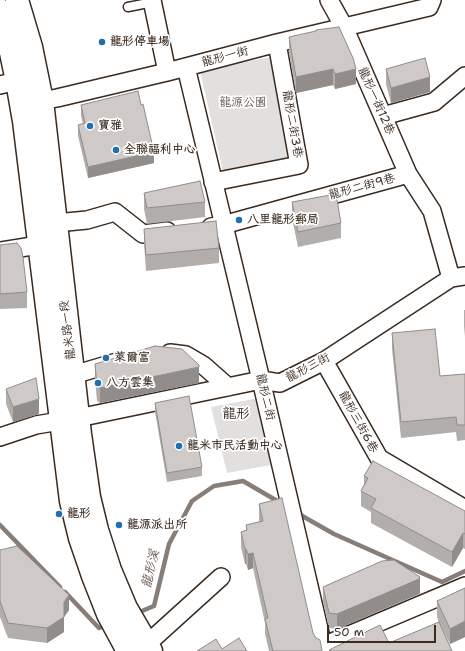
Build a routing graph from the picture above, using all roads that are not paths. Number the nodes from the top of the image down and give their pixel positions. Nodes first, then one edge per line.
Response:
1 (18, 0) edge
2 (329, 0) edge
3 (155, 1) edge
4 (430, 4) edge
5 (128, 7) dead end
6 (0, 10) edge
7 (344, 27) junction
8 (278, 43) junction
9 (186, 67) junction
10 (167, 72) junction
11 (465, 76) edge
12 (9, 83) edge
13 (32, 103) junction
14 (383, 116) junction
15 (408, 174) junction
16 (213, 182) junction
17 (56, 223) junction
18 (223, 225) junction
19 (39, 245) junction
20 (0, 251) edge
21 (458, 277) edge
22 (154, 351) edge
23 (132, 357) edge
24 (324, 361) junction
25 (74, 375) junction
26 (261, 380) junction
27 (228, 387) junction
28 (69, 419) junction
29 (0, 437) edge
30 (465, 510) edge
31 (221, 577) dead end
32 (465, 586) edge
33 (137, 643) edge

1 - 13 main road, 龍米路一段
2 - 7 street, 龍形一街12巷
3 - 5 lane
3 - 10 street
4 - 7 street, 龍形一街
6 - 12 main road, 龍米路一段
7 - 8 street, 龍形一街
7 - 14 street, 龍形一街12巷
8 - 9 street, 龍形一街
8 - 16 street, 龍形二街3巷
9 - 10 street, 龍形一街
9 - 16 street, 龍形二街
10 - 13 street, 龍形一街
11 - 14 street
12 - 13 main road, 龍米路一段
13 - 17 main road, 龍米路一段
13 - 19 main road, 龍米路一段
14 - 15 street, 龍形一街12巷
15 - 18 street, 龍形二街9巷
15 - 21 street, 龍形一街12巷
16 - 18 street, 龍形二街
17 - 18 street, 龍形二街9巷
17 - 25 main road, 龍米路一段
18 - 26 street, 龍形二街
19 - 20 street
19 - 28 main road, 龍米路一段
21 - 24 street, 龍形三街
22 - 27 street
23 - 25 street
24 - 26 street, 龍形三街
24 - 30 street, 龍形三街6巷
25 - 28 main road, 龍米路一段
26 - 27 street, 龍形三街
26 - 32 street, 龍形二街
27 - 28 street, 龍形三街
28 - 29 street, 龍形三街
28 - 33 main road, 龍米路一段
31 - 33 street

